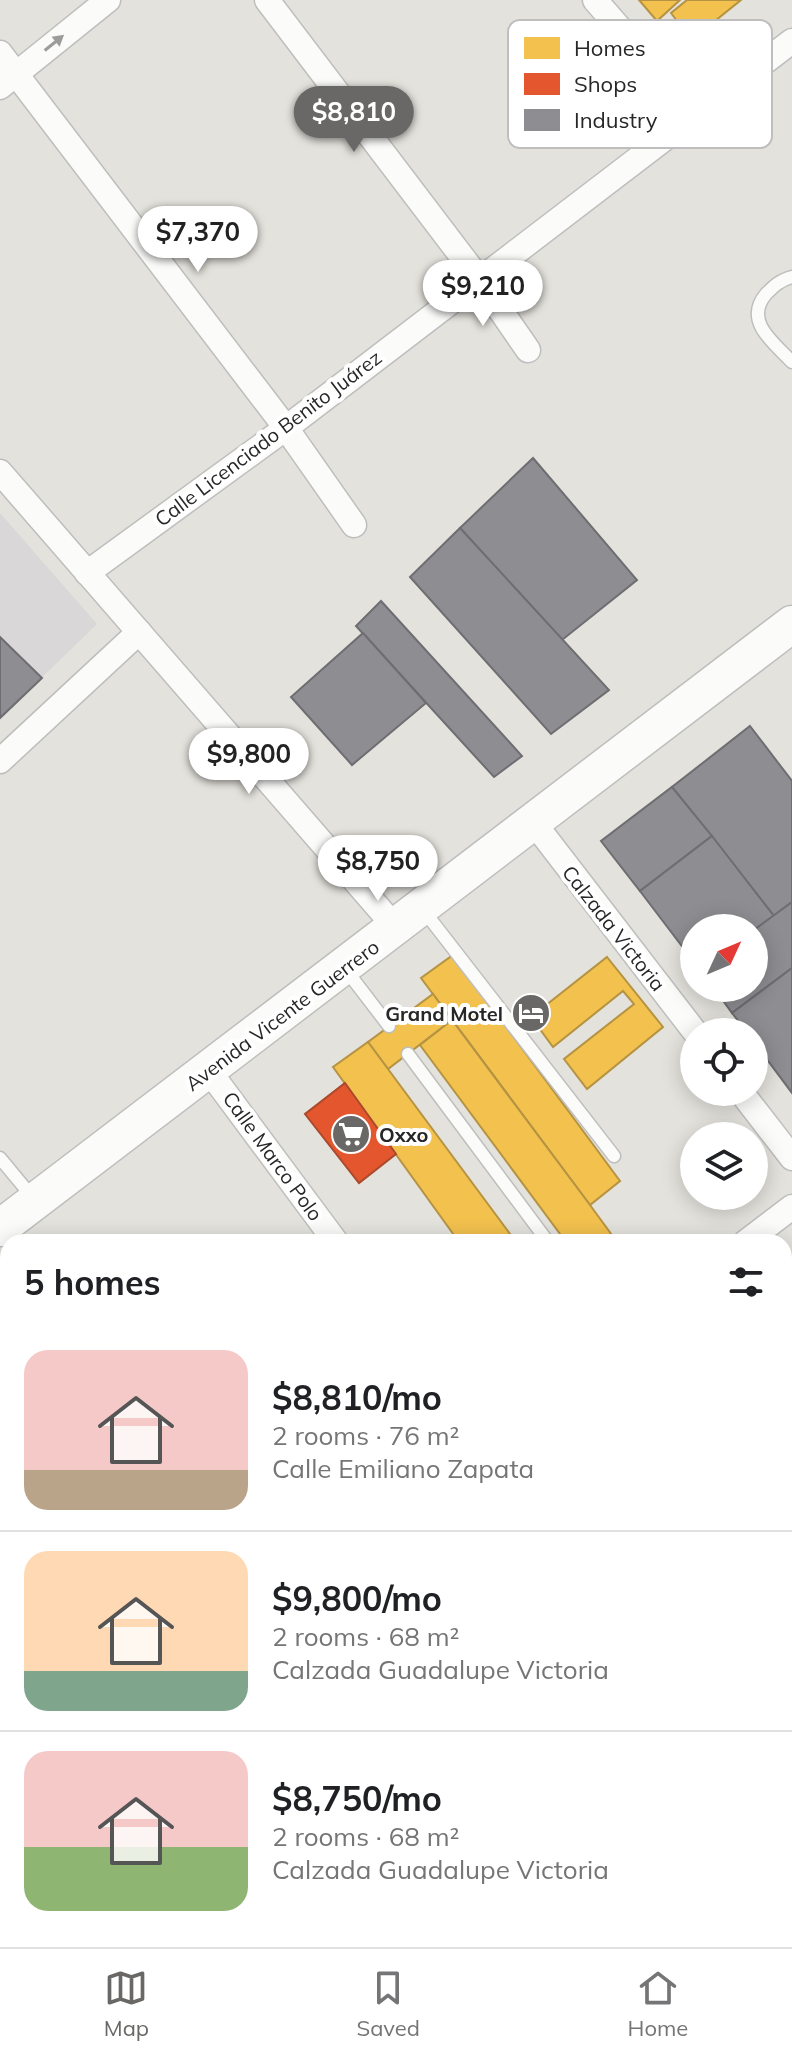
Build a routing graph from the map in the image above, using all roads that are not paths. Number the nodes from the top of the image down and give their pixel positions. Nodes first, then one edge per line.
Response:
1 (108, 0) edge
2 (267, 0) edge
3 (595, 0) edge
4 (612, 20) edge
5 (792, 41) edge
6 (0, 53) edge
7 (772, 57) edge
8 (8, 80) edge
9 (653, 148) edge
10 (792, 277) edge
11 (479, 279) junction
12 (528, 350) dead end
13 (792, 362) edge
14 (286, 428) junction
15 (0, 472) edge
16 (354, 525) dead end
17 (87, 573) junction
18 (792, 624) edge
19 (139, 632) junction
20 (0, 761) edge
21 (534, 823) junction
22 (409, 918) junction
23 (344, 967) junction
24 (684, 1018) edge
25 (389, 1026) dead end
26 (408, 1054) dead end
27 (209, 1071) junction
28 (752, 1106) edge
29 (614, 1156) dead end
30 (0, 1158) edge
31 (792, 1158) edge
32 (36, 1201) junction
33 (792, 1207) edge
34 (0, 1228) edge
35 (330, 1234) edge
36 (542, 1234) edge
37 (757, 1234) edge

8 -> 1 street
2 - 11 street
3 - 4 street
5 - 7 street, Calle Licenciado Benito Juárez
6 - 8 street
8 - 14 street
9 - 11 street, Calle Licenciado Benito Juárez
10 - 13 lane
11 - 12 street
11 - 14 street, Calle Licenciado Benito Juárez
14 - 16 street
14 - 17 street, Calle Licenciado Benito Juárez
15 - 17 street
17 - 19 street
18 - 21 main road, Avenida Vicente Guerrero
19 - 20 street
19 - 22 street
21 - 22 main road, Avenida Vicente Guerrero
21 - 24 street, Calzada Victoria
22 - 23 main road, Avenida Vicente Guerrero
22 - 29 lane
23 - 25 lane
23 - 27 main road, Avenida Vicente Guerrero
26 - 36 lane
27 - 32 main road, Avenida Vicente Guerrero
27 - 35 street, Calle Marco Polo
28 - 31 street
30 - 32 lane
32 - 34 main road, Avenida Vicente Guerrero
33 - 37 street

